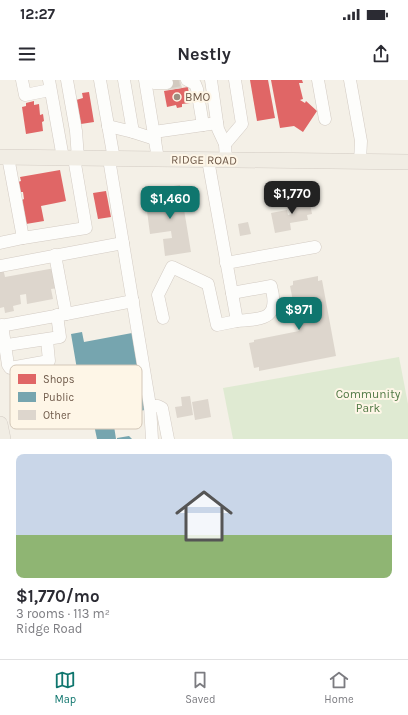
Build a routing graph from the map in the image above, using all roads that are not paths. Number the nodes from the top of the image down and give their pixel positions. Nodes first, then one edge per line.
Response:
1 (22, 80) edge
2 (67, 80) edge
3 (100, 80) edge
4 (124, 80) edge
5 (146, 80) edge
6 (150, 80) edge
7 (188, 80) edge
8 (211, 80) edge
9 (235, 80) edge
10 (318, 80) edge
11 (350, 80) edge
12 (167, 83) dead end
13 (50, 85) edge
14 (325, 119) dead end
15 (217, 123) junction
16 (203, 125) junction
17 (108, 126) junction
18 (133, 132) junction
19 (154, 135) junction
20 (225, 144) junction
21 (4, 157) edge
22 (72, 158) junction
23 (111, 159) junction
24 (158, 159) junction
25 (208, 160) junction
26 (226, 160) junction
27 (360, 162) junction
28 (408, 162) edge
29 (6, 176) edge
30 (23, 238) junction
31 (0, 243) edge
32 (123, 243) junction
33 (315, 246) dead end
34 (55, 256) junction
35 (226, 263) junction
36 (0, 266) edge
37 (232, 293) junction
38 (133, 301) junction
39 (61, 315) junction
40 (163, 318) dead end
41 (237, 321) junction
42 (1, 325) edge
43 (47, 340) junction
44 (3, 346) edge
45 (30, 365) edge
46 (10, 368) edge
47 (150, 406) junction
48 (0, 424) edge
49 (2, 439) edge
50 (152, 439) edge
51 (168, 439) edge

1 - 13 street
2 - 22 street
3 - 17 street
4 - 18 street
5 - 19 street
6 - 12 street
7 - 16 street
8 - 15 street
9 - 20 street
10 - 14 street
11 - 27 street
13 - 22 street
15 - 16 street
15 - 20 street
16 - 19 street
17 - 18 street
17 - 23 street
18 - 19 street
19 - 24 street
20 - 26 street
21 - 22 main road, RIDGE ROAD
21 - 29 street
22 - 23 main road, RIDGE ROAD
22 - 30 street
23 - 24 main road, RIDGE ROAD
23 - 32 street
24 - 25 main road, RIDGE ROAD
25 - 26 main road, RIDGE ROAD
25 - 35 street
26 - 27 main road, RIDGE ROAD
27 - 28 main road, RIDGE ROAD
29 - 30 street
30 - 31 street
32 - 34 street
32 - 38 street
33 - 35 street
34 - 36 street
34 - 39 street
35 - 37 street
37 - 41 street
37 - 41 street
38 - 39 street
38 - 47 street
39 - 42 street
39 - 43 street
40 - 41 street
42 - 44 street
43 - 44 street
43 - 45 street
44 - 46 street
47 - 50 street
47 - 51 street
48 - 49 main road

